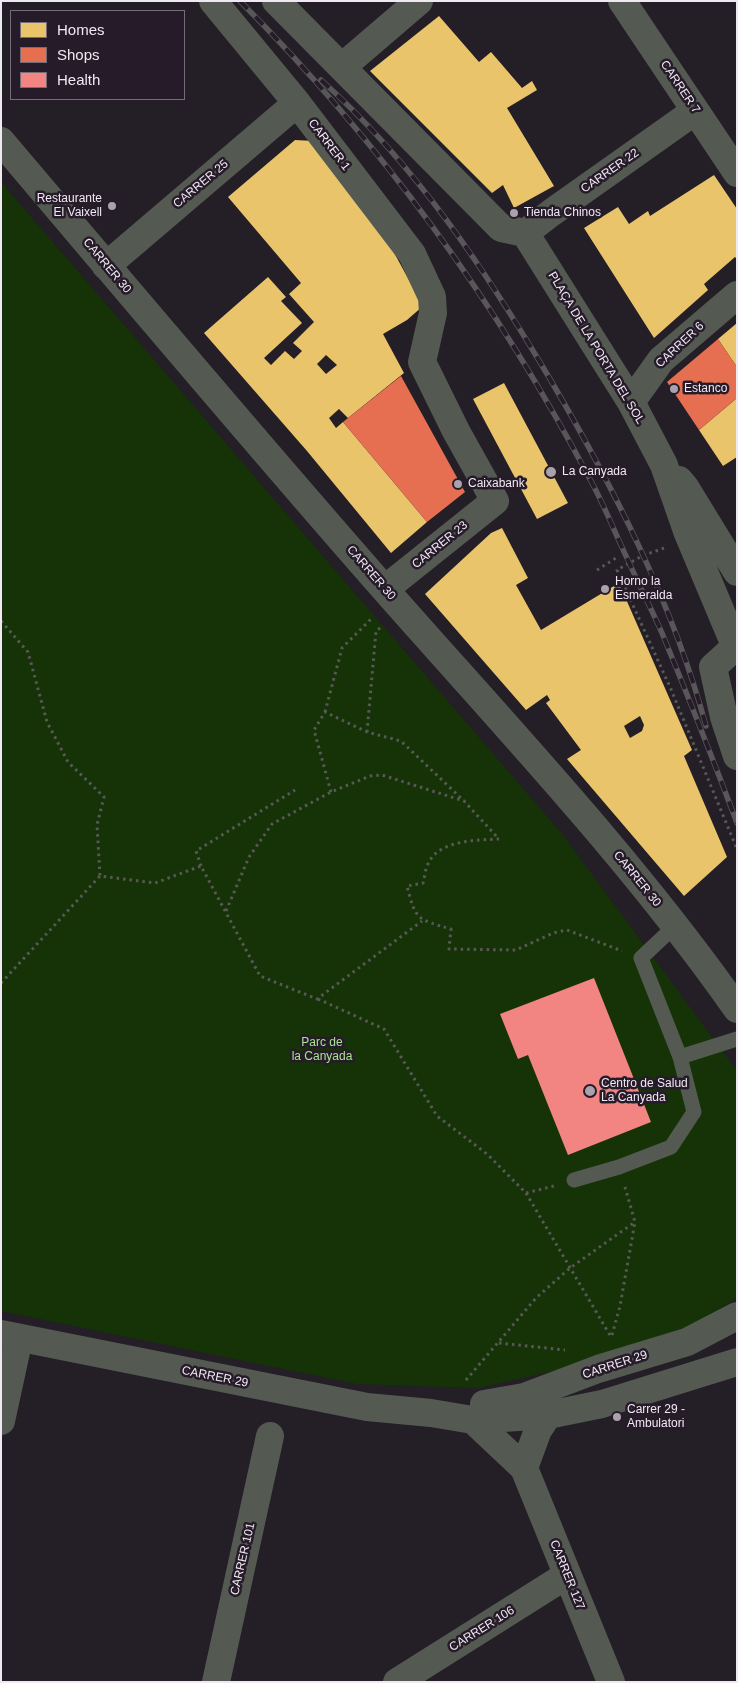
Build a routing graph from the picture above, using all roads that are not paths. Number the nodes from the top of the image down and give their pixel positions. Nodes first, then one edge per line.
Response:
1 (213, 1) edge
2 (276, 1) edge
3 (418, 1) edge
4 (622, 1) edge
5 (342, 67) junction
6 (296, 103) junction
7 (695, 111) junction
8 (1, 141) edge
9 (737, 173) edge
10 (525, 233) junction
11 (106, 266) junction
12 (737, 295) edge
13 (631, 402) junction
14 (664, 465) junction
15 (495, 501) joint
16 (737, 572) edge
17 (382, 600) junction
18 (729, 612) edge
19 (736, 648) edge
20 (737, 756) edge
21 (675, 926) junction
22 (737, 1009) edge
23 (737, 1039) edge
24 (680, 1056) junction
25 (574, 1180) road end
26 (737, 1316) edge
27 (10, 1336) edge
28 (737, 1362) edge
29 (431, 1413) junction
30 (548, 1415) junction
31 (473, 1420) junction
32 (1, 1421) edge
33 (270, 1436) dead end
34 (524, 1468) junction
35 (567, 1576) junction
36 (216, 1682) edge
37 (397, 1682) edge
38 (611, 1682) edge

1 - 6 street, CARRER 1
2 - 5 street
3 - 5 street
4 - 7 street, CARRER 7
5 - 10 street
6 - 11 street, CARRER 25
6 - 15 street, CARRER 1
7 - 9 street, CARRER 7
7 - 10 street, CARRER 22
8 - 11 street, CARRER 30
10 - 13 street, PLAÇA DE LA PORTA DEL SOL
11 - 17 street, CARRER 30
12 - 13 street, CARRER 6
13 - 14 street, PLAÇA DE LA PORTA DEL SOL
14 - 16 street, PLAÇA DE LA PORTA DEL SOL
14 - 18 street, PLAÇA DE LA PORTA DEL SOL
15 - 17 street, CARRER 23
17 - 21 street, CARRER 30
18 - 19 street, PLAÇA DE LA PORTA DEL SOL
19 - 20 street
21 - 22 street, CARRER 30
21 - 24 lane
23 - 24 lane
24 - 25 lane
26 - 29 street, CARRER 29
27 - 29 street, CARRER 29
27 - 32 street
28 - 30 street, CARRER 29
29 - 31 street, CARRER 29
30 - 31 street, CARRER 29
30 - 34 street
31 - 34 street, CARRER 127
33 - 36 street, CARRER 101
34 - 35 street, CARRER 127
35 - 37 street, CARRER 106
35 - 38 street, CARRER 127

